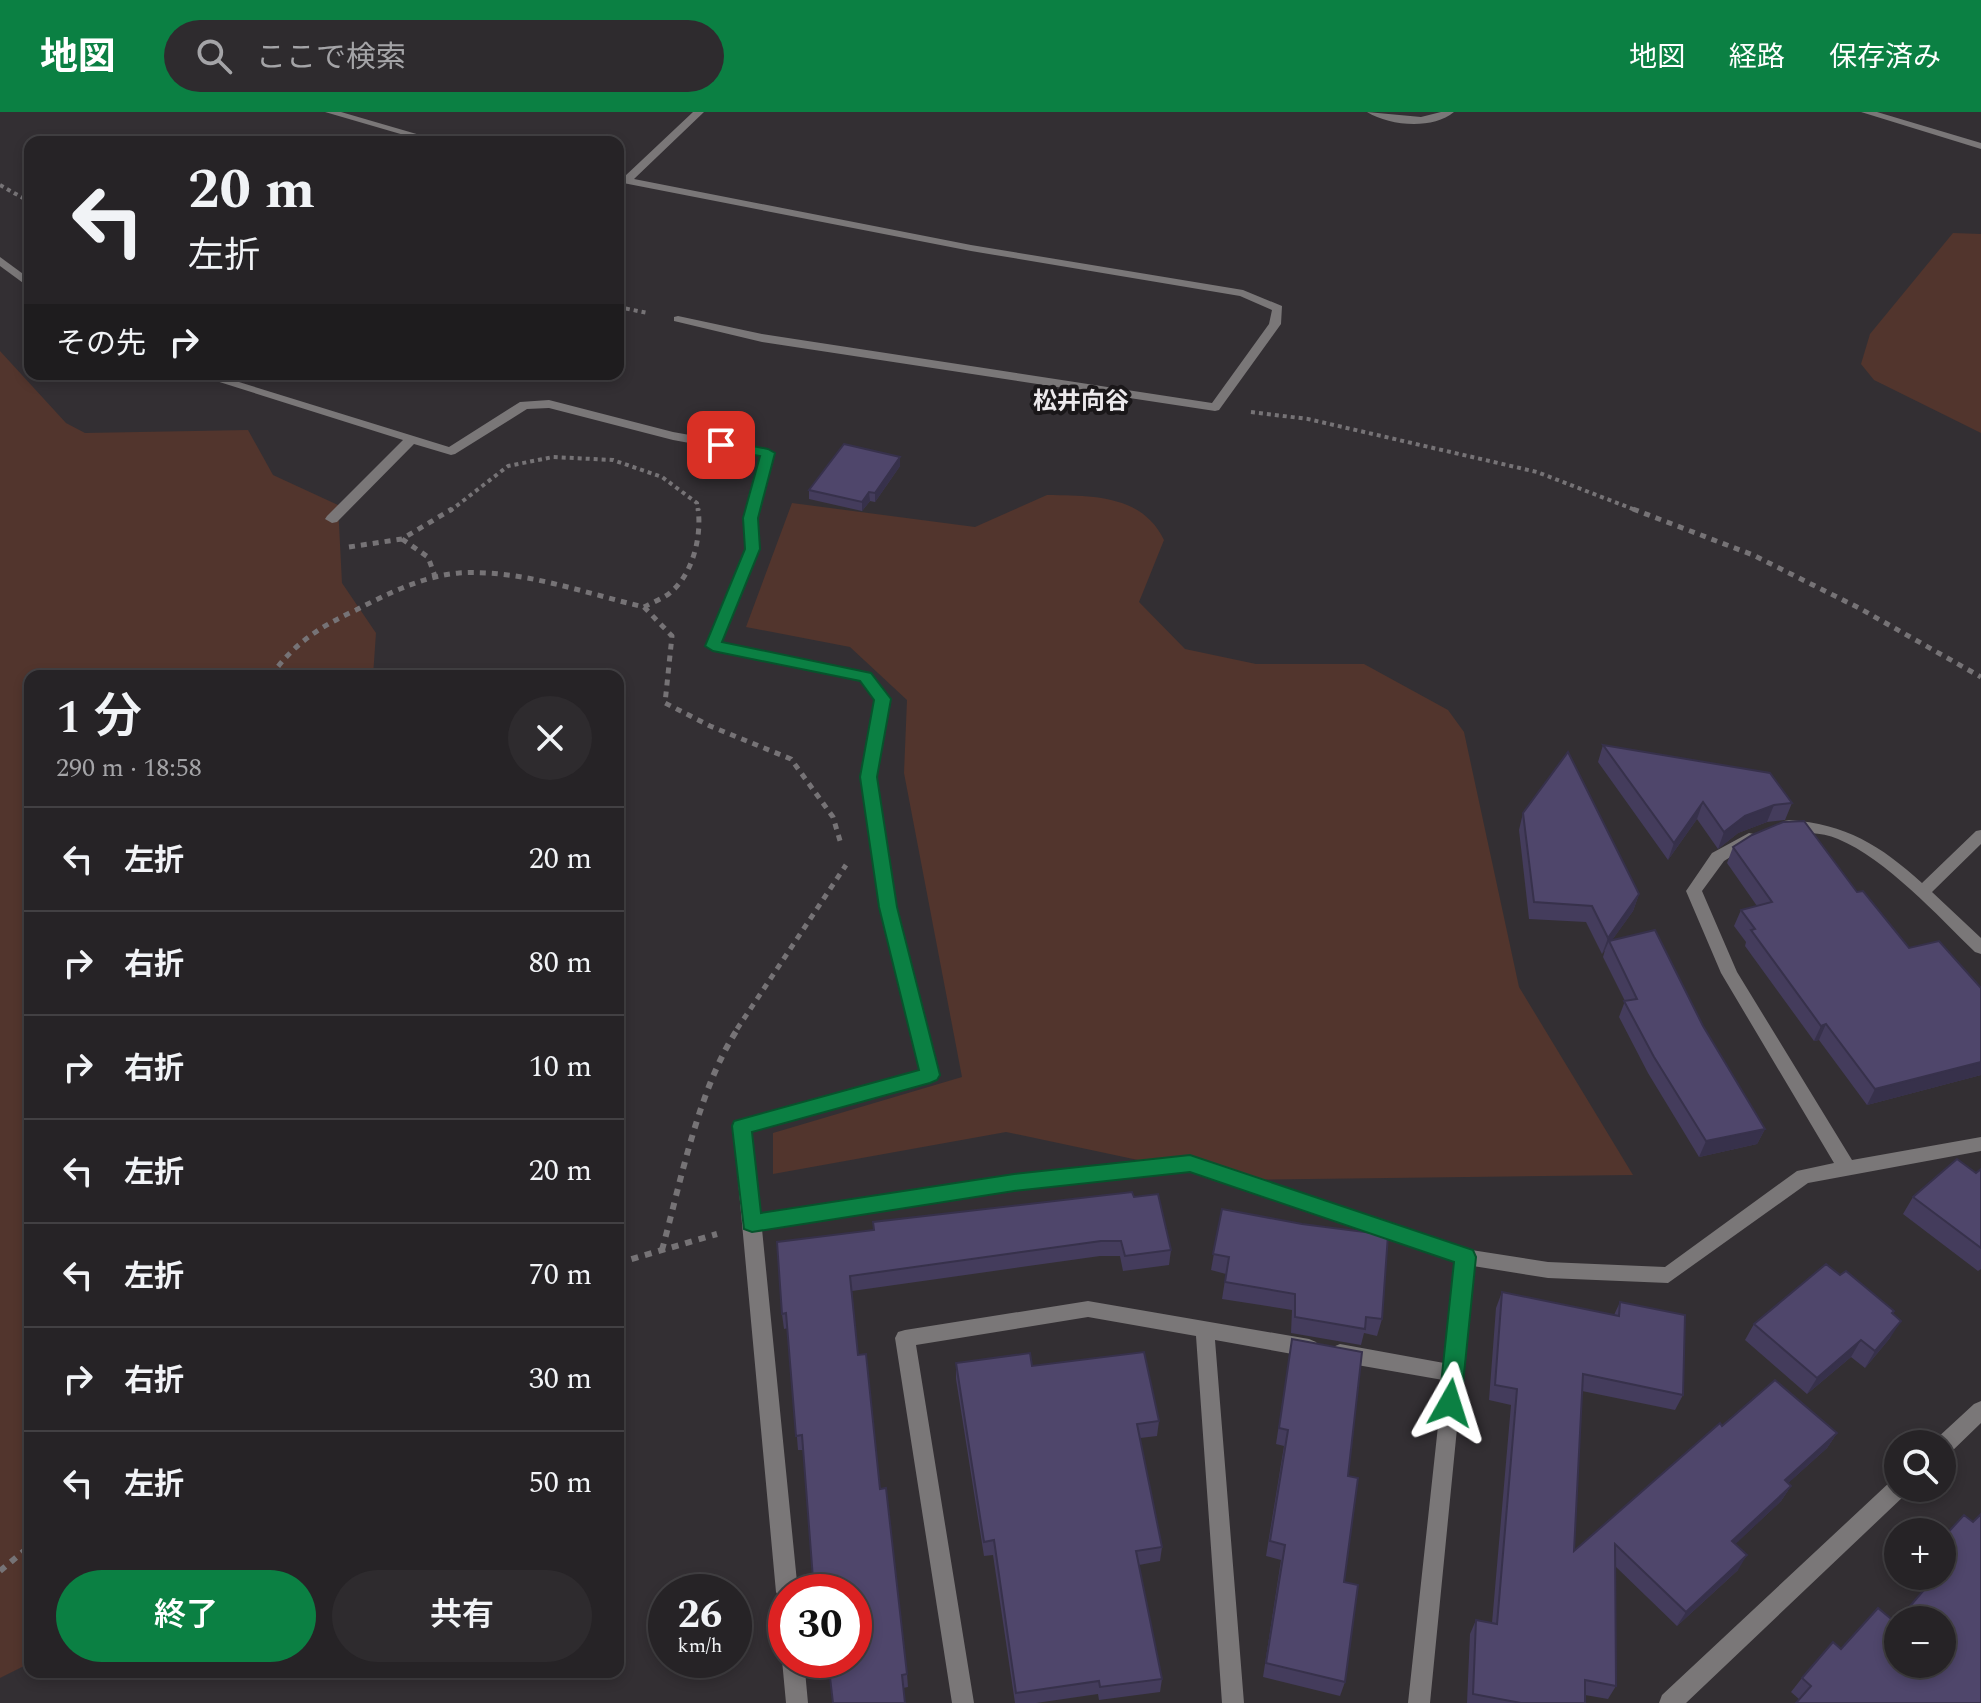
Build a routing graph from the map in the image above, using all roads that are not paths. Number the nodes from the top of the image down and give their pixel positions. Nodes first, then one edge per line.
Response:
1 (330, 112) edge
2 (699, 112) edge
3 (1372, 112) edge
4 (1449, 112) edge
5 (1866, 112) edge
6 (417, 136) edge
7 (1981, 146) edge
8 (624, 178) edge
9 (624, 180) edge
10 (0, 260) edge
11 (24, 280) edge
12 (678, 319) dead end
13 (219, 380) edge
14 (411, 439) junction
15 (332, 519) road end
16 (1981, 835) edge
17 (1921, 893) junction
18 (1981, 948) edge
19 (1981, 1144) edge
20 (1847, 1168) junction
21 (752, 1223) junction
22 (1465, 1257) junction
23 (1205, 1330) junction
24 (1453, 1373) junction
25 (1981, 1410) edge
26 (1956, 1434) edge
27 (1884, 1501) edge
28 (785, 1574) edge
29 (795, 1678) edge
30 (797, 1703) edge
31 (963, 1703) edge
32 (1233, 1703) edge
33 (1419, 1703) edge
34 (1670, 1703) edge

1 - 6 street
2 - 8 street
3 - 4 street
5 - 7 street
9 - 12 street
10 - 11 street
13 - 14 street
14 - 15 street
14 - 21 street
16 - 17 street
17 - 18 street
17 - 20 street
19 - 20 street
20 - 22 street
21 - 22 street
21 - 28 street
22 - 24 street
23 - 24 street
23 - 31 street
23 - 32 street
24 - 33 street
25 - 26 street
27 - 34 street
29 - 30 street

